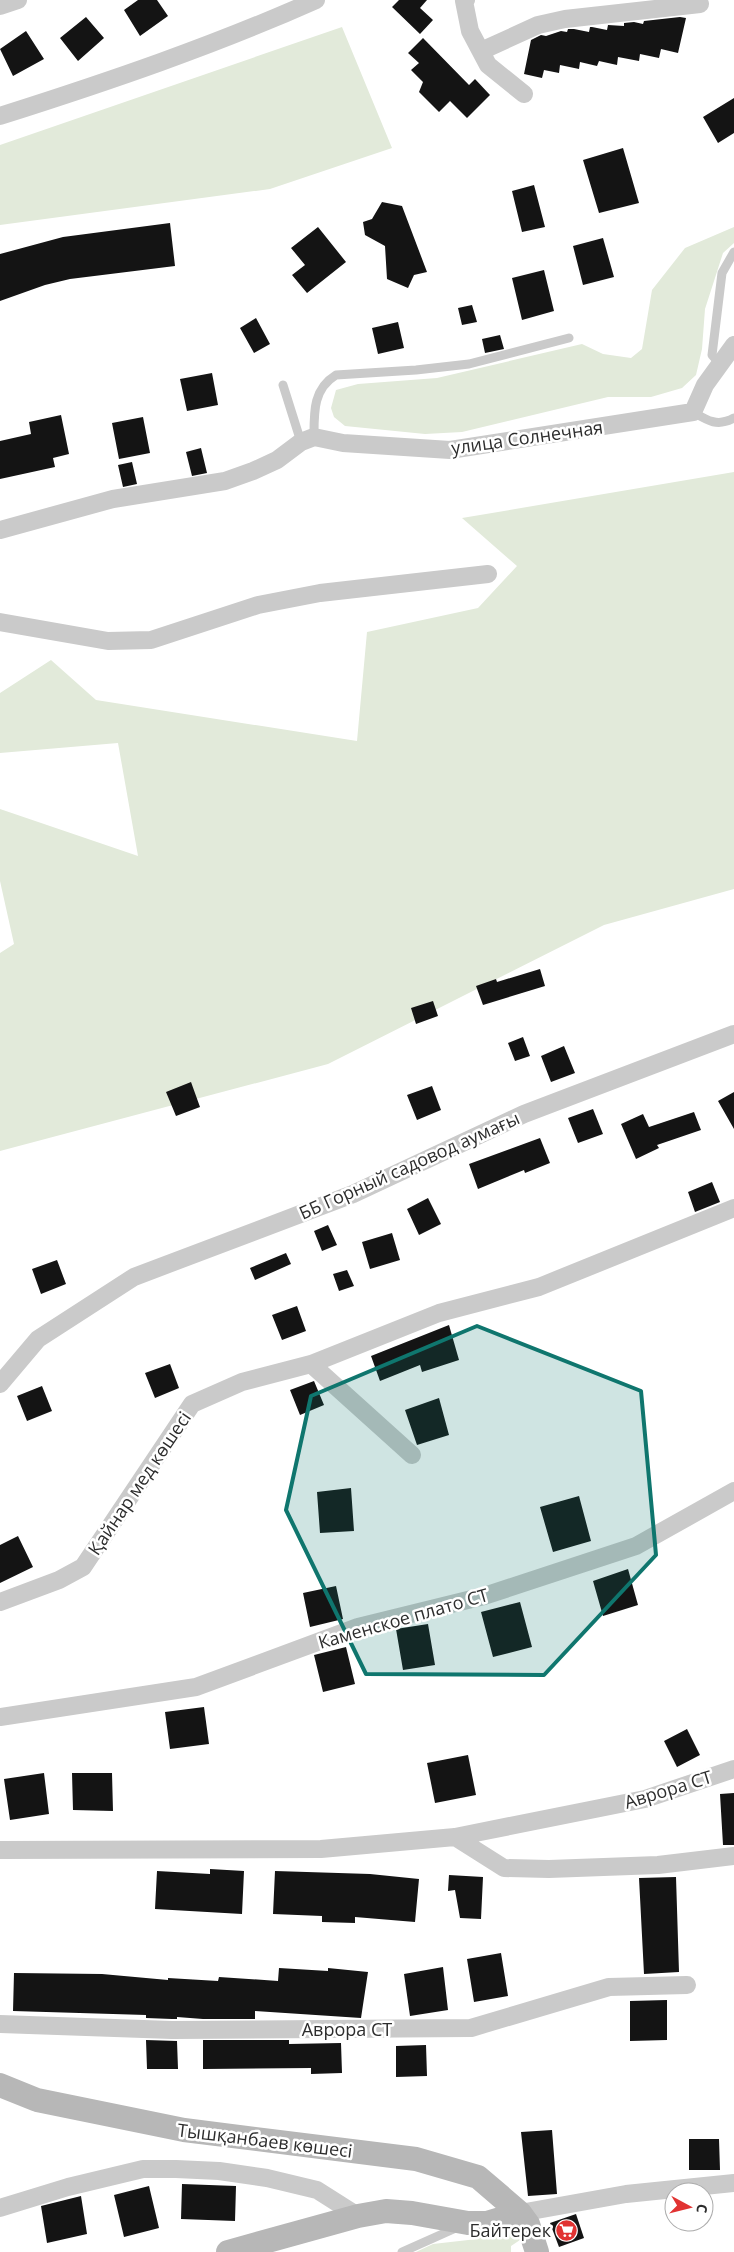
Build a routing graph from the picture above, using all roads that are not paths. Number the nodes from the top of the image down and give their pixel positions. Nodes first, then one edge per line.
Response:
1 (18, 0) edge
2 (316, 0) edge
3 (466, 0) edge
4 (700, 4) dead end
5 (0, 6) edge
6 (481, 52) junction
7 (524, 94) dead end
8 (0, 116) edge
9 (734, 252) edge
10 (568, 338) dead end
11 (734, 345) edge
12 (720, 364) junction
13 (283, 385) dead end
14 (693, 412) junction
15 (734, 418) edge
16 (307, 439) junction
17 (0, 530) edge
18 (488, 574) dead end
19 (0, 622) edge
20 (734, 1034) edge
21 (734, 1208) edge
22 (311, 1364) junction
23 (0, 1384) edge
24 (412, 1455) dead end
25 (734, 1491) edge
26 (0, 1602) edge
27 (0, 1717) edge
28 (734, 1769) edge
29 (455, 1837) junction
30 (0, 1850) edge
31 (734, 1856) edge
32 (688, 1985) dead end
33 (0, 2024) edge
34 (0, 2085) edge
35 (734, 2183) edge
36 (0, 2208) edge
37 (520, 2213) junction
38 (358, 2216) junction
39 (468, 2223) junction
40 (228, 2252) edge
41 (402, 2252) edge
42 (537, 2252) edge

1 - 5 street
2 - 8 street
3 - 6 street
4 - 6 street
6 - 7 street
9 - 12 lane
10 - 16 lane
11 - 12 street
12 - 14 street
13 - 16 lane
14 - 15 lane
14 - 16 street, улица Солнечная
16 - 17 street
18 - 19 street
20 - 23 street, ББ Горный садовод аумағы
21 - 22 street, Қайнар мед көшесі
22 - 24 street
22 - 26 street, Қайнар мед көшесі
25 - 27 street, Каменское плато СТ
28 - 29 street, Аврора СТ
29 - 30 street, Аврора СТ
29 - 31 street
32 - 33 street, Аврора СТ
34 - 37 street, Тышқанбаев көшесі
35 - 37 street
36 - 38 street
37 - 39 street
37 - 42 street
38 - 39 street
38 - 40 street
39 - 41 lane

